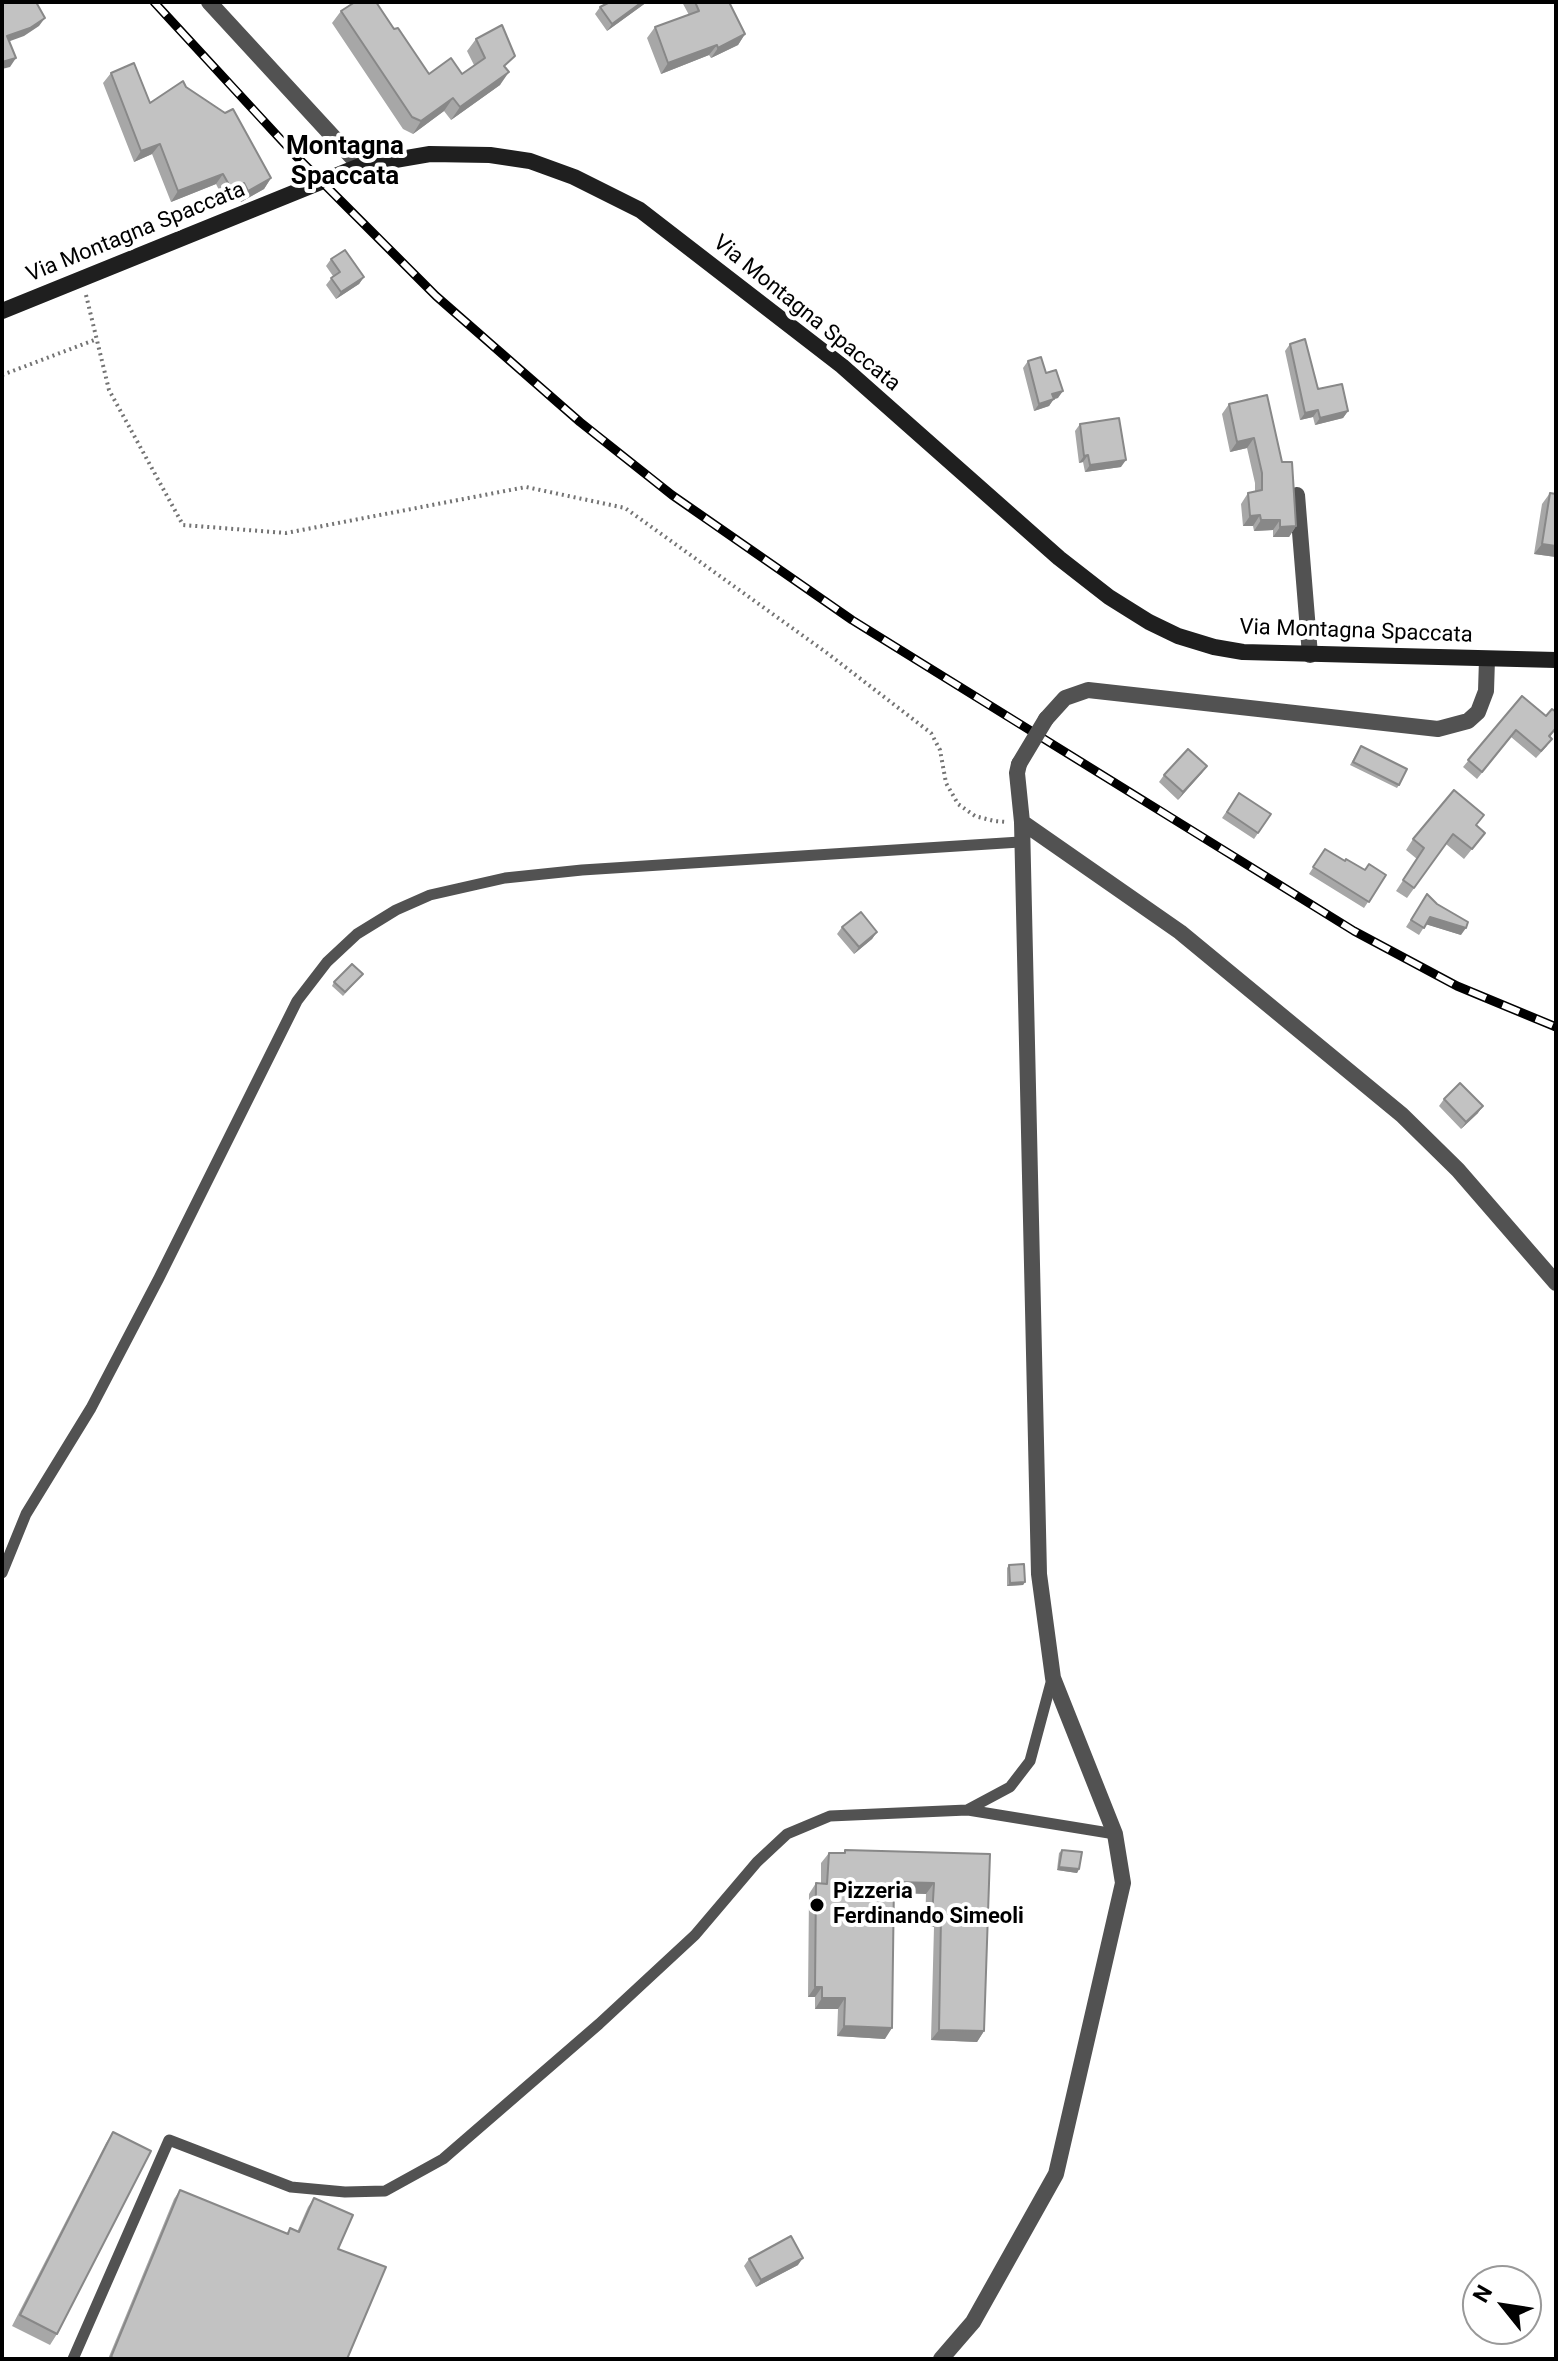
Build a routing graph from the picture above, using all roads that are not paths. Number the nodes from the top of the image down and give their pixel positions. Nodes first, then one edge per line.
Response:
1 (209, 2) edge
2 (360, 166) junction
3 (2, 311) edge
4 (1297, 495) edge
5 (1310, 655) junction
6 (1487, 659) junction
7 (1556, 660) edge
8 (1022, 822) junction
9 (1020, 842) junction
10 (1556, 1283) edge
11 (2, 1573) edge
12 (1053, 1678) junction
13 (967, 1810) junction
14 (1115, 1834) junction
15 (73, 2359) edge
16 (941, 2359) edge

1 - 2 street
2 - 3 main road, Via Montagna Spaccata
2 - 5 main road, Via Montagna Spaccata
4 - 5 street
5 - 6 main road, Via Montagna Spaccata
6 - 7 main road, Via Montagna Spaccata
6 - 8 street, bridge
8 - 9 street
8 - 10 street
9 - 11 lane
9 - 12 street
12 - 13 lane
12 - 14 street
13 - 14 lane
13 - 15 lane
14 - 16 street

